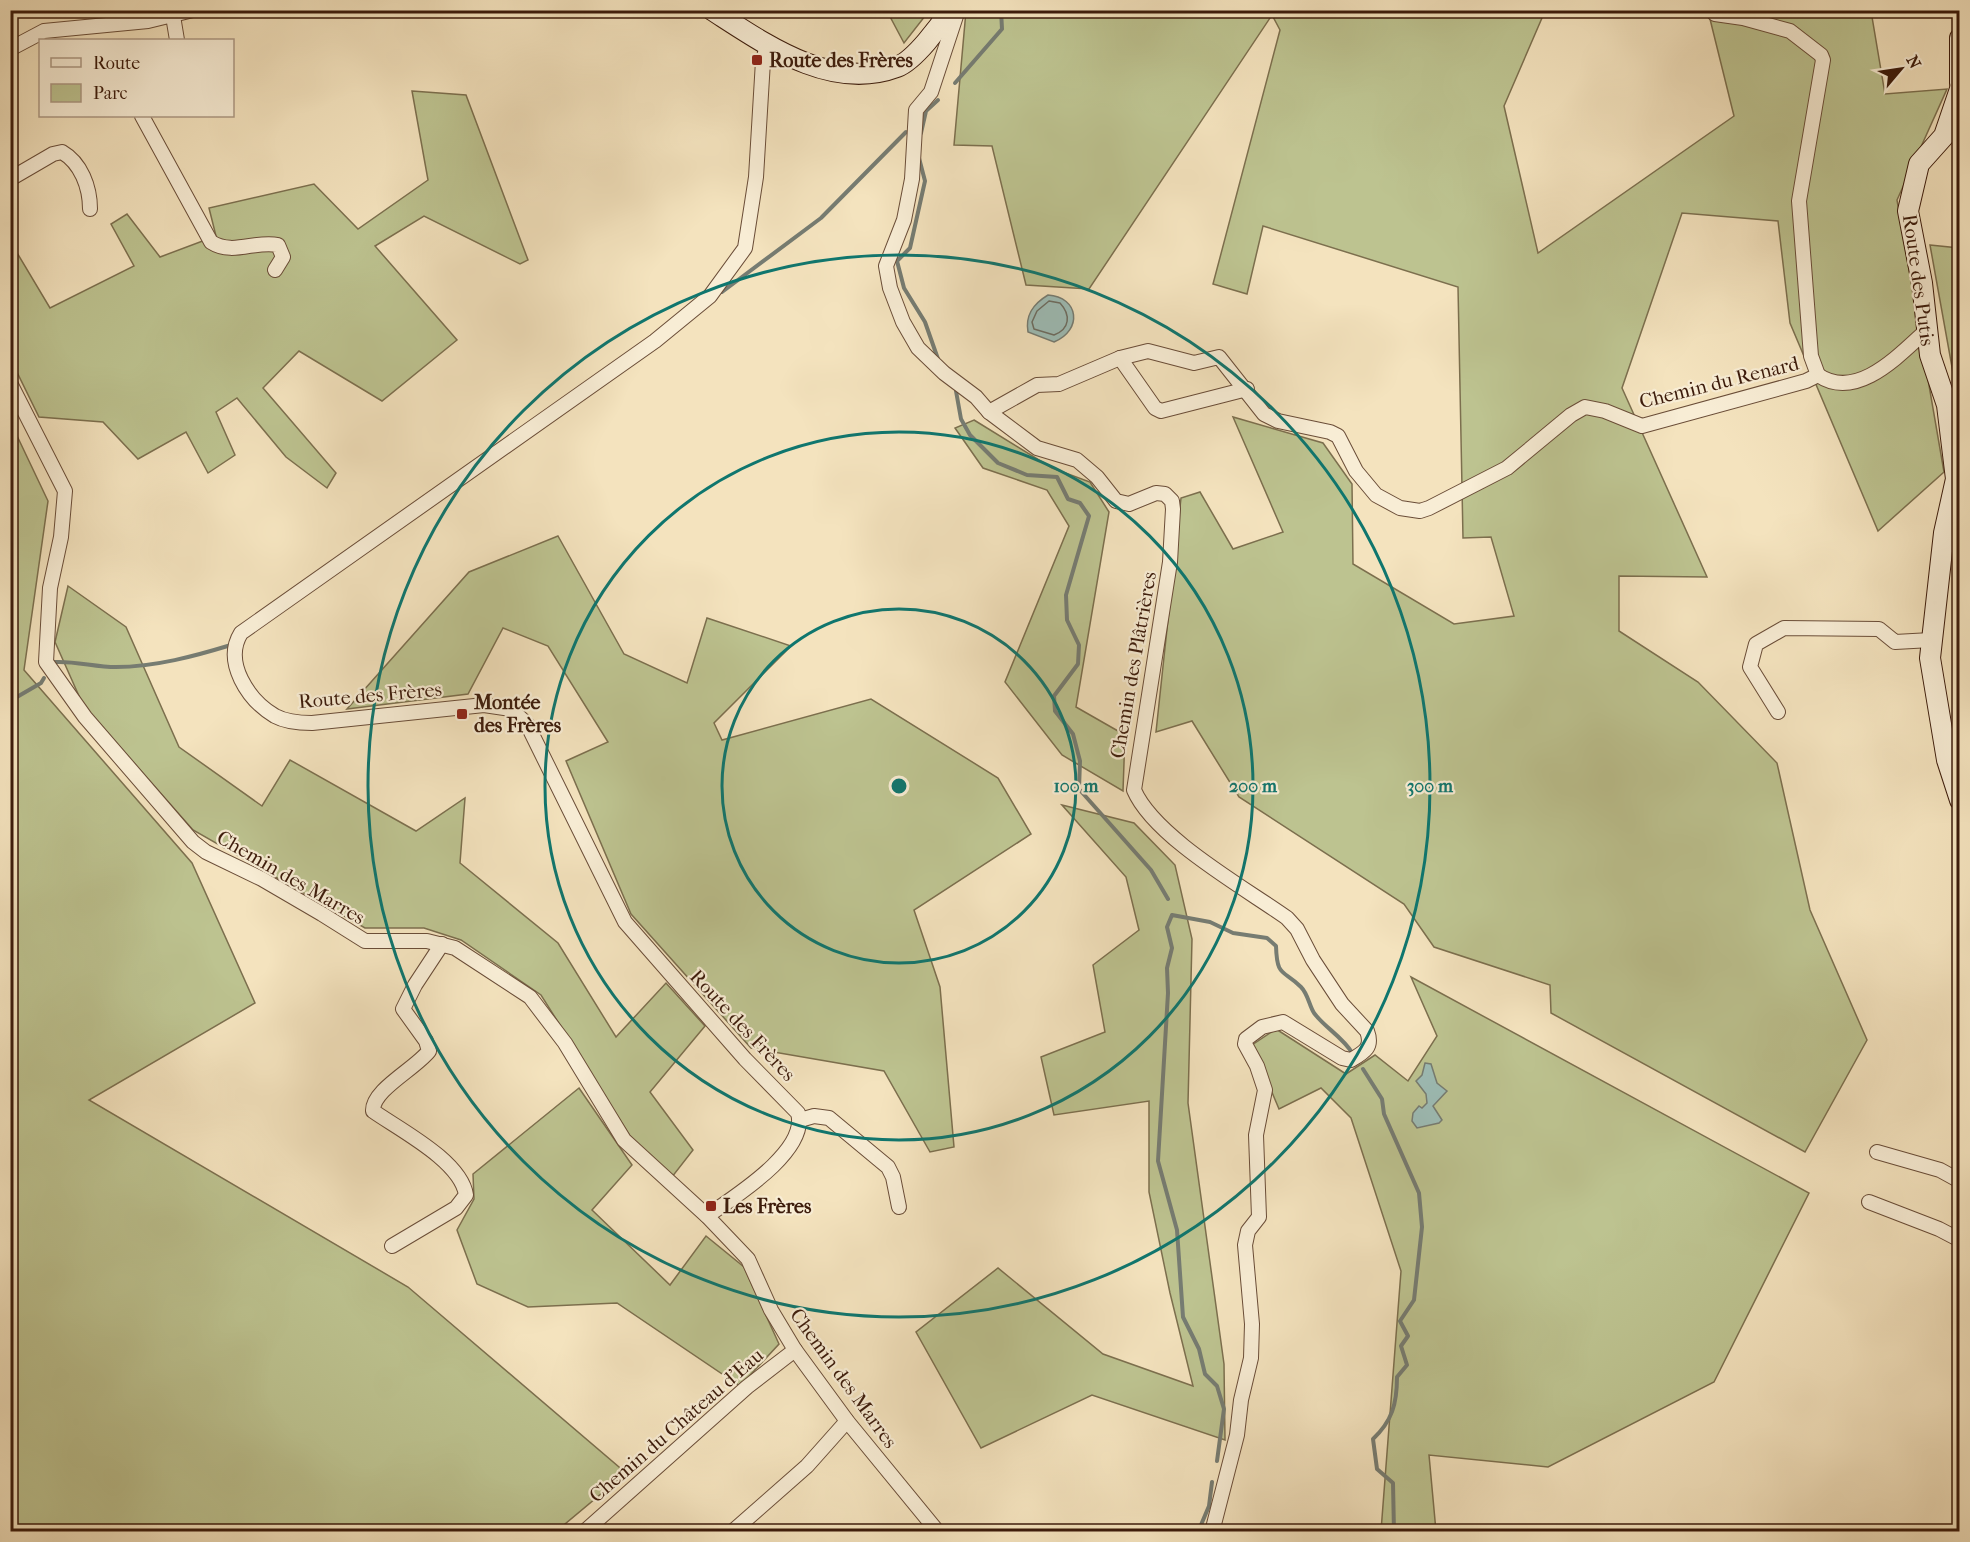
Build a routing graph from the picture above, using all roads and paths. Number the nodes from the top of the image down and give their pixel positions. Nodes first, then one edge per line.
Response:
1 (194, 10) edge
2 (712, 10) edge
3 (950, 10) edge
4 (958, 10) edge
5 (1712, 10) edge
6 (172, 16) junction
7 (1959, 38) edge
8 (177, 39) edge
9 (767, 45) junction
10 (10, 49) edge
11 (1959, 83) edge
12 (1959, 89) edge
13 (143, 117) edge
14 (10, 179) edge
15 (90, 209) dead end
16 (275, 270) dead end
17 (1927, 330) junction
18 (1120, 358) junction
19 (1818, 375) junction
20 (10, 383) edge
21 (1247, 389) junction
22 (989, 412) junction
23 (1931, 640) junction
24 (1778, 712) dead end
25 (1959, 800) edge
26 (442, 944) junction
27 (800, 1120) junction
28 (1877, 1152) dead end
29 (1959, 1181) edge
30 (1869, 1202) dead end
31 (899, 1207) dead end
32 (707, 1216) junction
33 (1959, 1240) edge
34 (392, 1246) dead end
35 (795, 1350) junction
36 (848, 1421) junction
37 (584, 1532) edge
38 (732, 1532) edge
39 (938, 1532) edge
40 (1212, 1532) edge

1 - 6 street
2 - 9 street
3 - 9 street
4 - 22 street, Chemin des Plâtrières
5 - 19 street, Chemin du Renard
6 - 8 street
6 - 10 street
7 - 11 street
9 - 27 street, Route des Frères
12 - 17 street, Route des Putis
13 - 16 street
14 - 15 street
17 - 19 street, Chemin du Renard
17 - 23 street, Route des Putis
18 - 21 street, Chemin du Renard
18 - 21 street
18 - 22 street, Chemin du Renard
19 - 21 street, Chemin du Renard
20 - 26 street, Chemin des Marres
22 - 40 street, Chemin des Plâtrières
23 - 24 street
23 - 25 street, Route des Putis
26 - 32 street, Chemin des Marres
26 - 34 street
27 - 31 street
27 - 32 street
28 - 29 street
30 - 33 street
32 - 35 street, Chemin des Marres
35 - 36 street, Chemin des Marres
35 - 37 street, Chemin du Château d'Eau
36 - 38 street
36 - 39 street, Chemin des Marres

